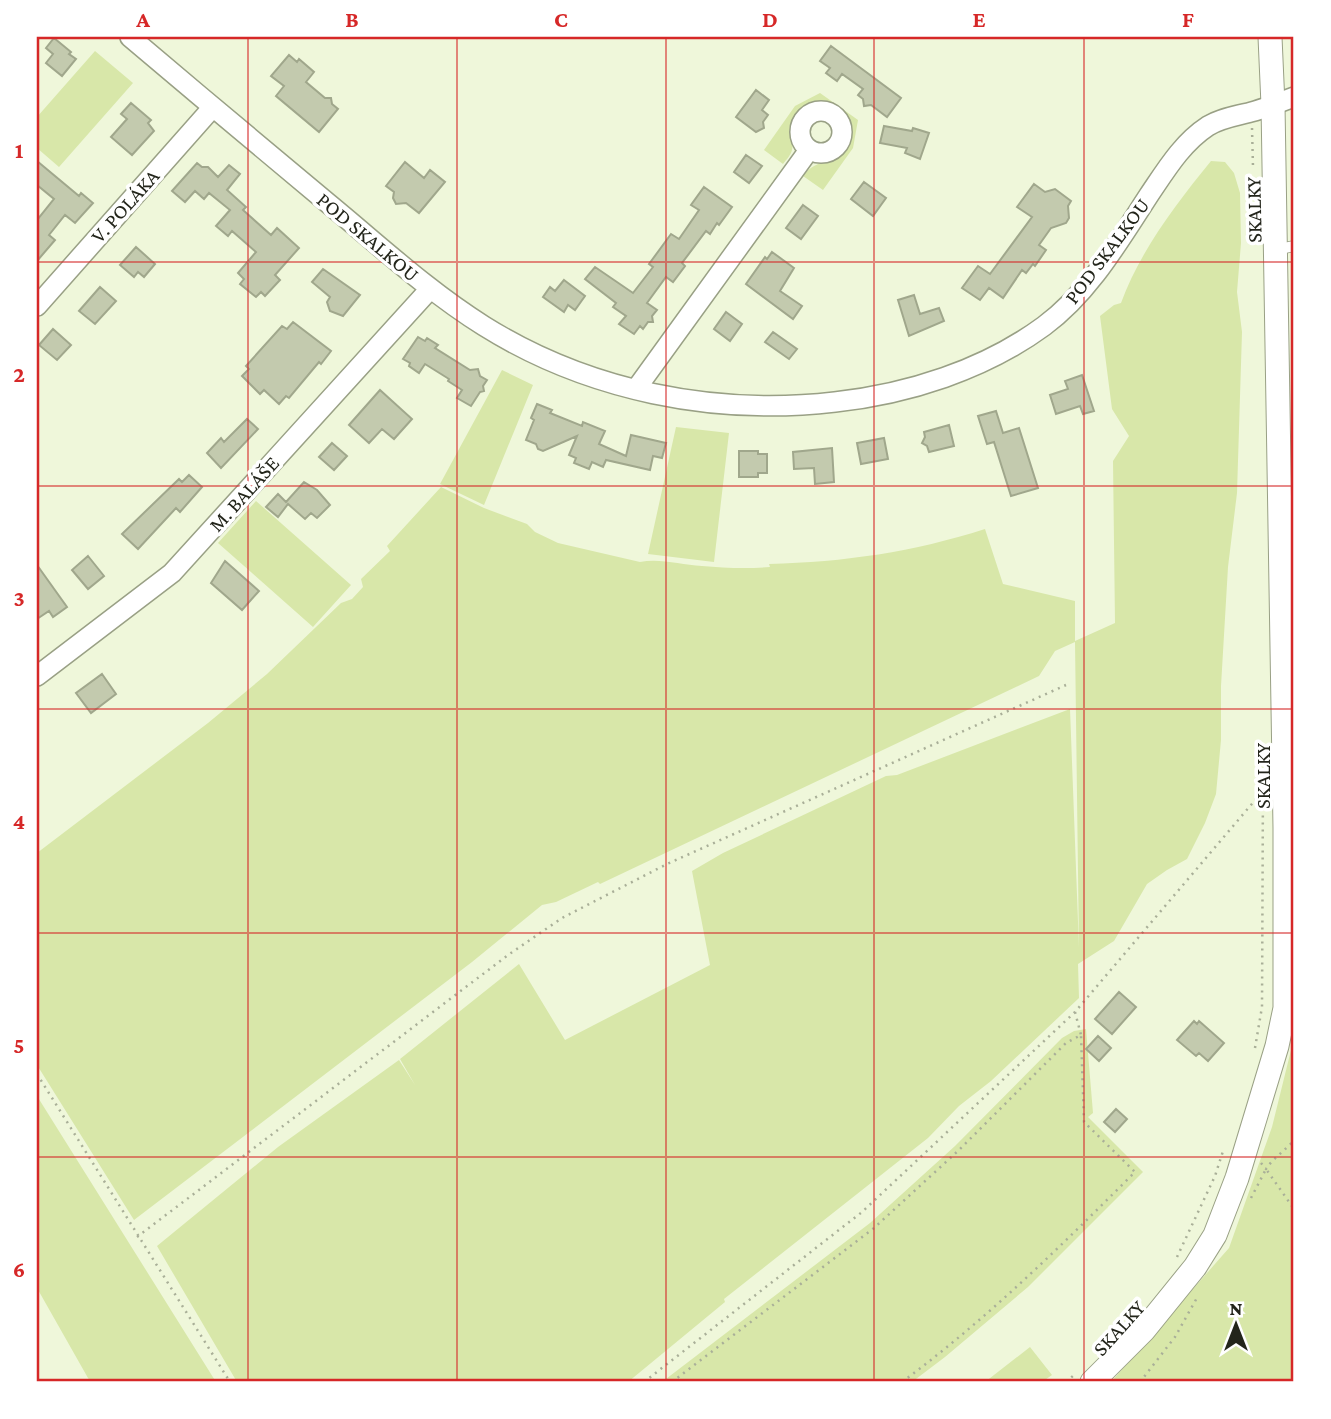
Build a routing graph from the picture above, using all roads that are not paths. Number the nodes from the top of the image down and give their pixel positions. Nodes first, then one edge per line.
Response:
1 (130, 37) edge
2 (1270, 37) edge
3 (1273, 105) edge
4 (213, 107) junction
5 (809, 150) dead end
6 (1285, 248) edge
7 (430, 289) junction
8 (37, 306) edge
9 (636, 389) junction
10 (37, 676) edge
11 (1288, 679) edge
12 (1083, 1378) edge

1 - 4 street, POD SKALKOU
2 - 3 street, SKALKY
3 - 6 street, SKALKY
3 - 9 street, POD SKALKOU
4 - 7 street, POD SKALKOU
4 - 8 street, V. POLÁKA
5 - 9 street
6 - 11 street, SKALKY
7 - 9 street, POD SKALKOU
7 - 10 street, M. BALÁŠE
11 - 12 street, SKALKY

